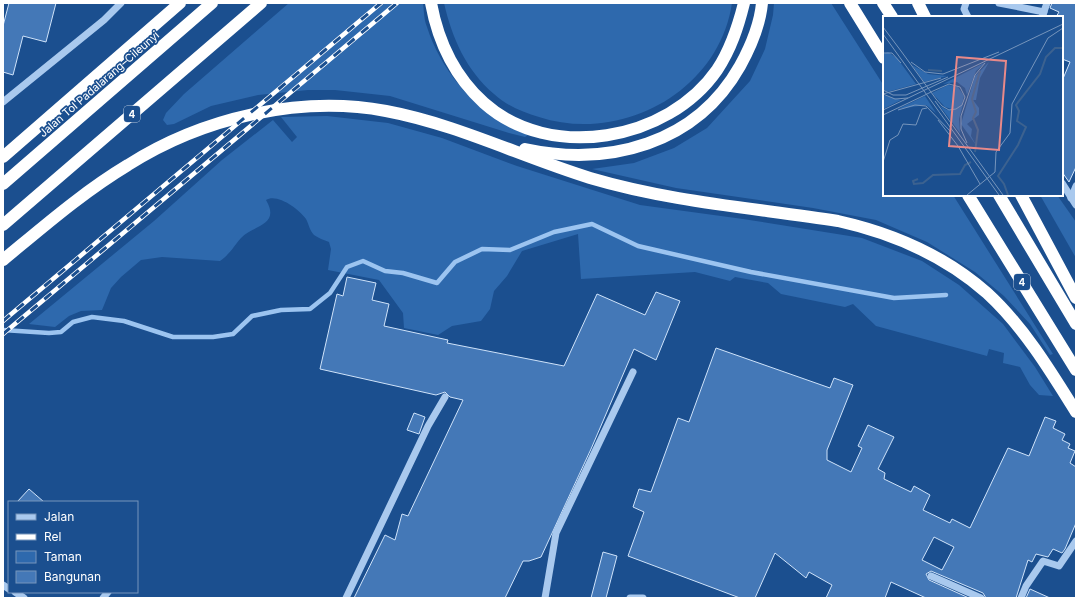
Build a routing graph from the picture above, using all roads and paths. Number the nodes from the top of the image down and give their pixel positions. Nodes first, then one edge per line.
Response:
1 (121, 3) edge
2 (170, 3) edge
3 (180, 3) edge
4 (212, 3) edge
5 (261, 3) edge
6 (431, 3) edge
7 (744, 3) edge
8 (762, 3) edge
9 (850, 3) edge
10 (884, 3) edge
11 (918, 3) edge
12 (966, 3) edge
13 (999, 3) edge
14 (1048, 3) edge
15 (1043, 15) edge
16 (891, 16) edge
17 (924, 16) edge
18 (968, 16) edge
19 (883, 56) edge
20 (92, 79) junction
21 (3, 102) edge
22 (471, 136) junction
23 (3, 157) edge
24 (3, 184) edge
25 (1063, 185) edge
26 (1076, 186) edge
27 (969, 196) edge
28 (1000, 196) edge
29 (1022, 196) edge
30 (1071, 198) junction
31 (1076, 205) edge
32 (3, 225) edge
33 (3, 260) edge
34 (1076, 298) edge
35 (1076, 324) edge
36 (1076, 370) edge
37 (633, 372) dead end
38 (445, 396) dead end
39 (1076, 412) edge
40 (1076, 540) edge
41 (932, 576) dead end
42 (346, 598) edge
43 (546, 598) edge
44 (630, 598) edge
45 (643, 598) edge
46 (981, 598) edge
47 (1021, 598) edge

1 - 21 street
2 - 20 highway
3 - 20 highway
4 - 24 highway, Jalan Tol Padalarang–Cileunyi
5 - 32 highway, 4
6 - 7 highway
8 - 22 highway
9 - 19 highway
10 - 16 highway
11 - 17 highway
12 - 18 street
13 - 15 street
14 - 15 street
20 - 23 highway
22 - 33 highway
22 - 39 highway
25 - 30 street
26 - 30 street
27 - 36 highway, 4
28 - 35 highway, 4
29 - 34 highway
30 - 31 street
37 - 43 street
38 - 42 street
40 - 47 street
41 - 46 street
44 - 45 street

